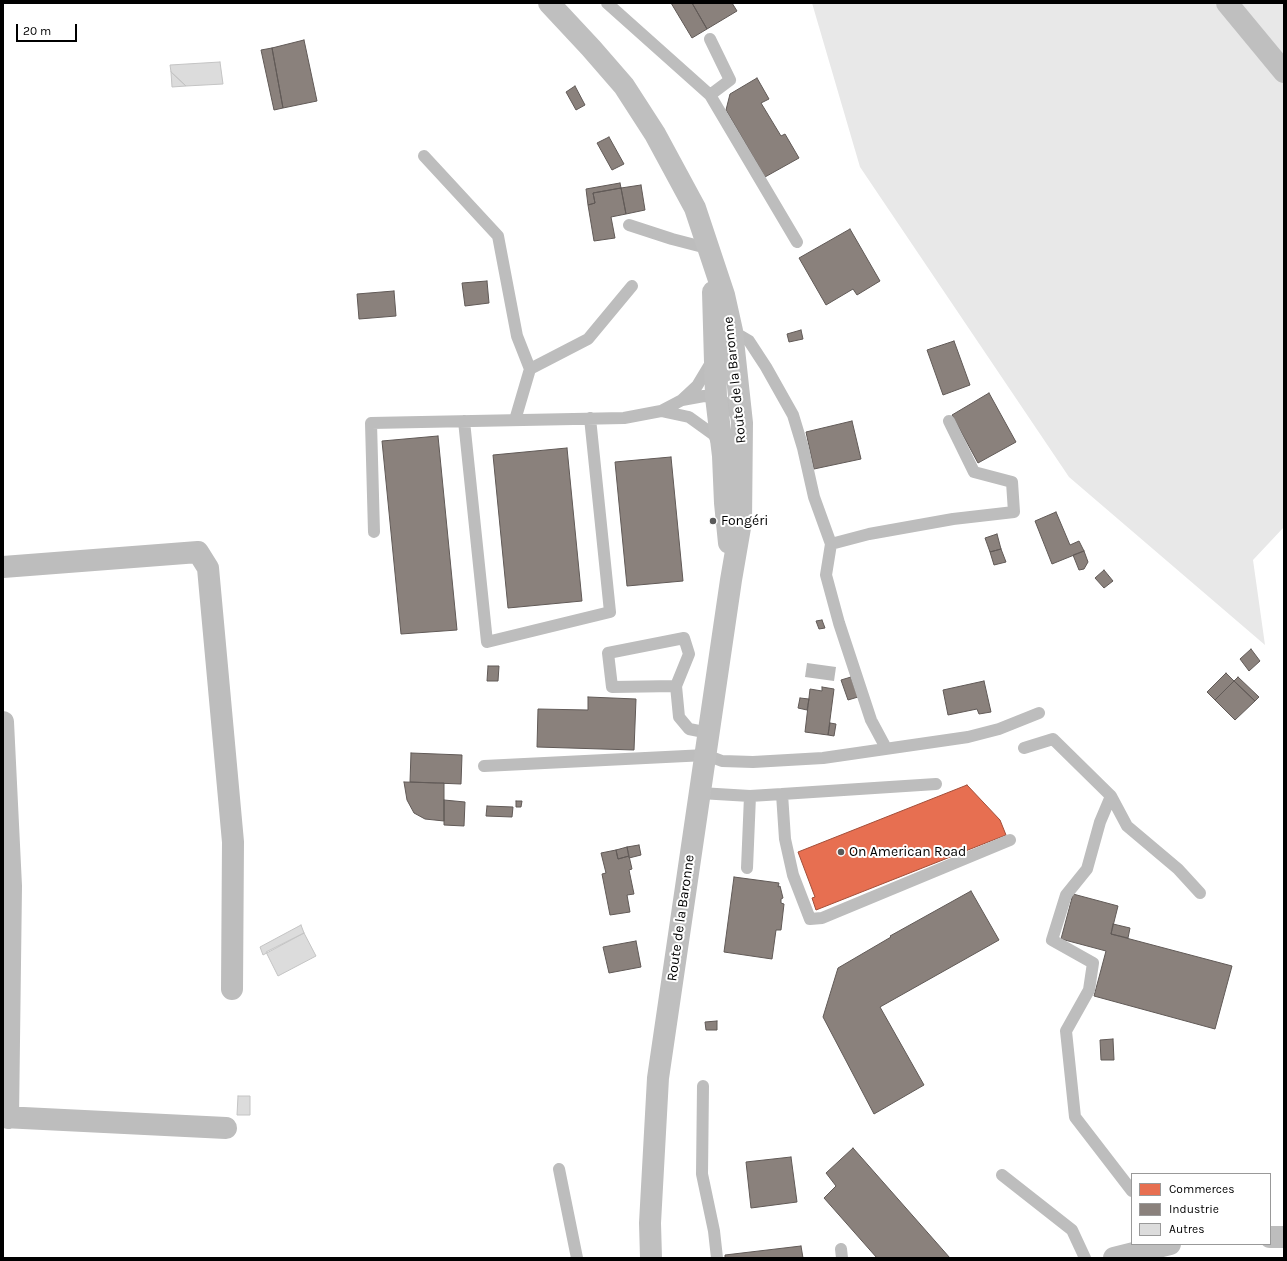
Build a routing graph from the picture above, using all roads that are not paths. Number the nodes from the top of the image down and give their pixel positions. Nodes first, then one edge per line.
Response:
1 (549, 3) edge
2 (607, 3) edge
3 (1226, 3) edge
4 (710, 39) dead end
5 (1284, 72) edge
6 (710, 95) junction
7 (424, 156) dead end
8 (629, 225) dead end
9 (797, 242) dead end
10 (708, 248) junction
11 (632, 286) dead end
12 (732, 331) junction
13 (714, 357) junction
14 (530, 369) junction
15 (716, 397) junction
16 (682, 400) junction
17 (661, 411) junction
18 (590, 418) junction
19 (515, 420) junction
20 (464, 421) junction
21 (949, 421) dead end
22 (742, 423) junction
23 (723, 456) junction
24 (374, 532) dead end
25 (831, 544) junction
26 (3, 567) edge
27 (731, 580) junction
28 (676, 686) junction
29 (1039, 712) dead end
30 (3, 722) edge
31 (707, 744) junction
32 (886, 748) junction
33 (1024, 748) dead end
34 (484, 766) dead end
35 (936, 784) dead end
36 (700, 793) junction
37 (782, 794) junction
38 (750, 796) junction
39 (1111, 796) junction
40 (1010, 840) dead end
41 (746, 868) dead end
42 (1200, 892) dead end
43 (232, 989) dead end
44 (703, 1086) dead end
45 (6, 1118) edge
46 (226, 1128) dead end
47 (559, 1169) dead end
48 (1002, 1175) dead end
49 (1131, 1190) edge
50 (1271, 1237) edge
51 (1284, 1237) edge
52 (1166, 1245) edge
53 (577, 1258) edge
54 (651, 1258) edge
55 (717, 1258) edge
56 (1085, 1258) edge
57 (1114, 1258) edge

1 - 10 main road, Route de la Baronne
2 - 6 lane
3 - 5 main road
4 - 6 lane
6 - 9 lane
7 - 14 lane
8 - 10 lane
10 - 12 main road, Route de la Baronne
10 - 13 main road, Route de la Baronne
11 - 14 lane
12 - 22 main road, Route de la Baronne
12 - 25 lane
13 - 15 main road, Route de la Baronne
13 - 16 lane
14 - 19 lane
15 - 16 lane
15 - 22 lane
15 - 23 main road, Route de la Baronne
16 - 17 lane
17 - 18 lane
17 - 23 lane
18 - 19 lane
18 - 20 lane
19 - 20 lane
20 - 24 lane
21 - 25 lane
22 - 27 main road, Route de la Baronne
23 - 27 main road, Route de la Baronne
25 - 32 lane
26 - 43 street
27 - 31 main road, Route de la Baronne
28 - 28 lane
28 - 31 lane
29 - 32 lane
30 - 45 street
31 - 32 lane
31 - 34 lane
31 - 36 main road, Route de la Baronne
33 - 39 lane
35 - 37 lane
36 - 38 lane
36 - 54 main road, Route de la Baronne
37 - 38 lane
37 - 40 lane
38 - 41 lane
39 - 42 lane
39 - 49 lane
44 - 55 lane
45 - 46 street
47 - 53 lane
48 - 56 lane
50 - 51 street
52 - 57 street

